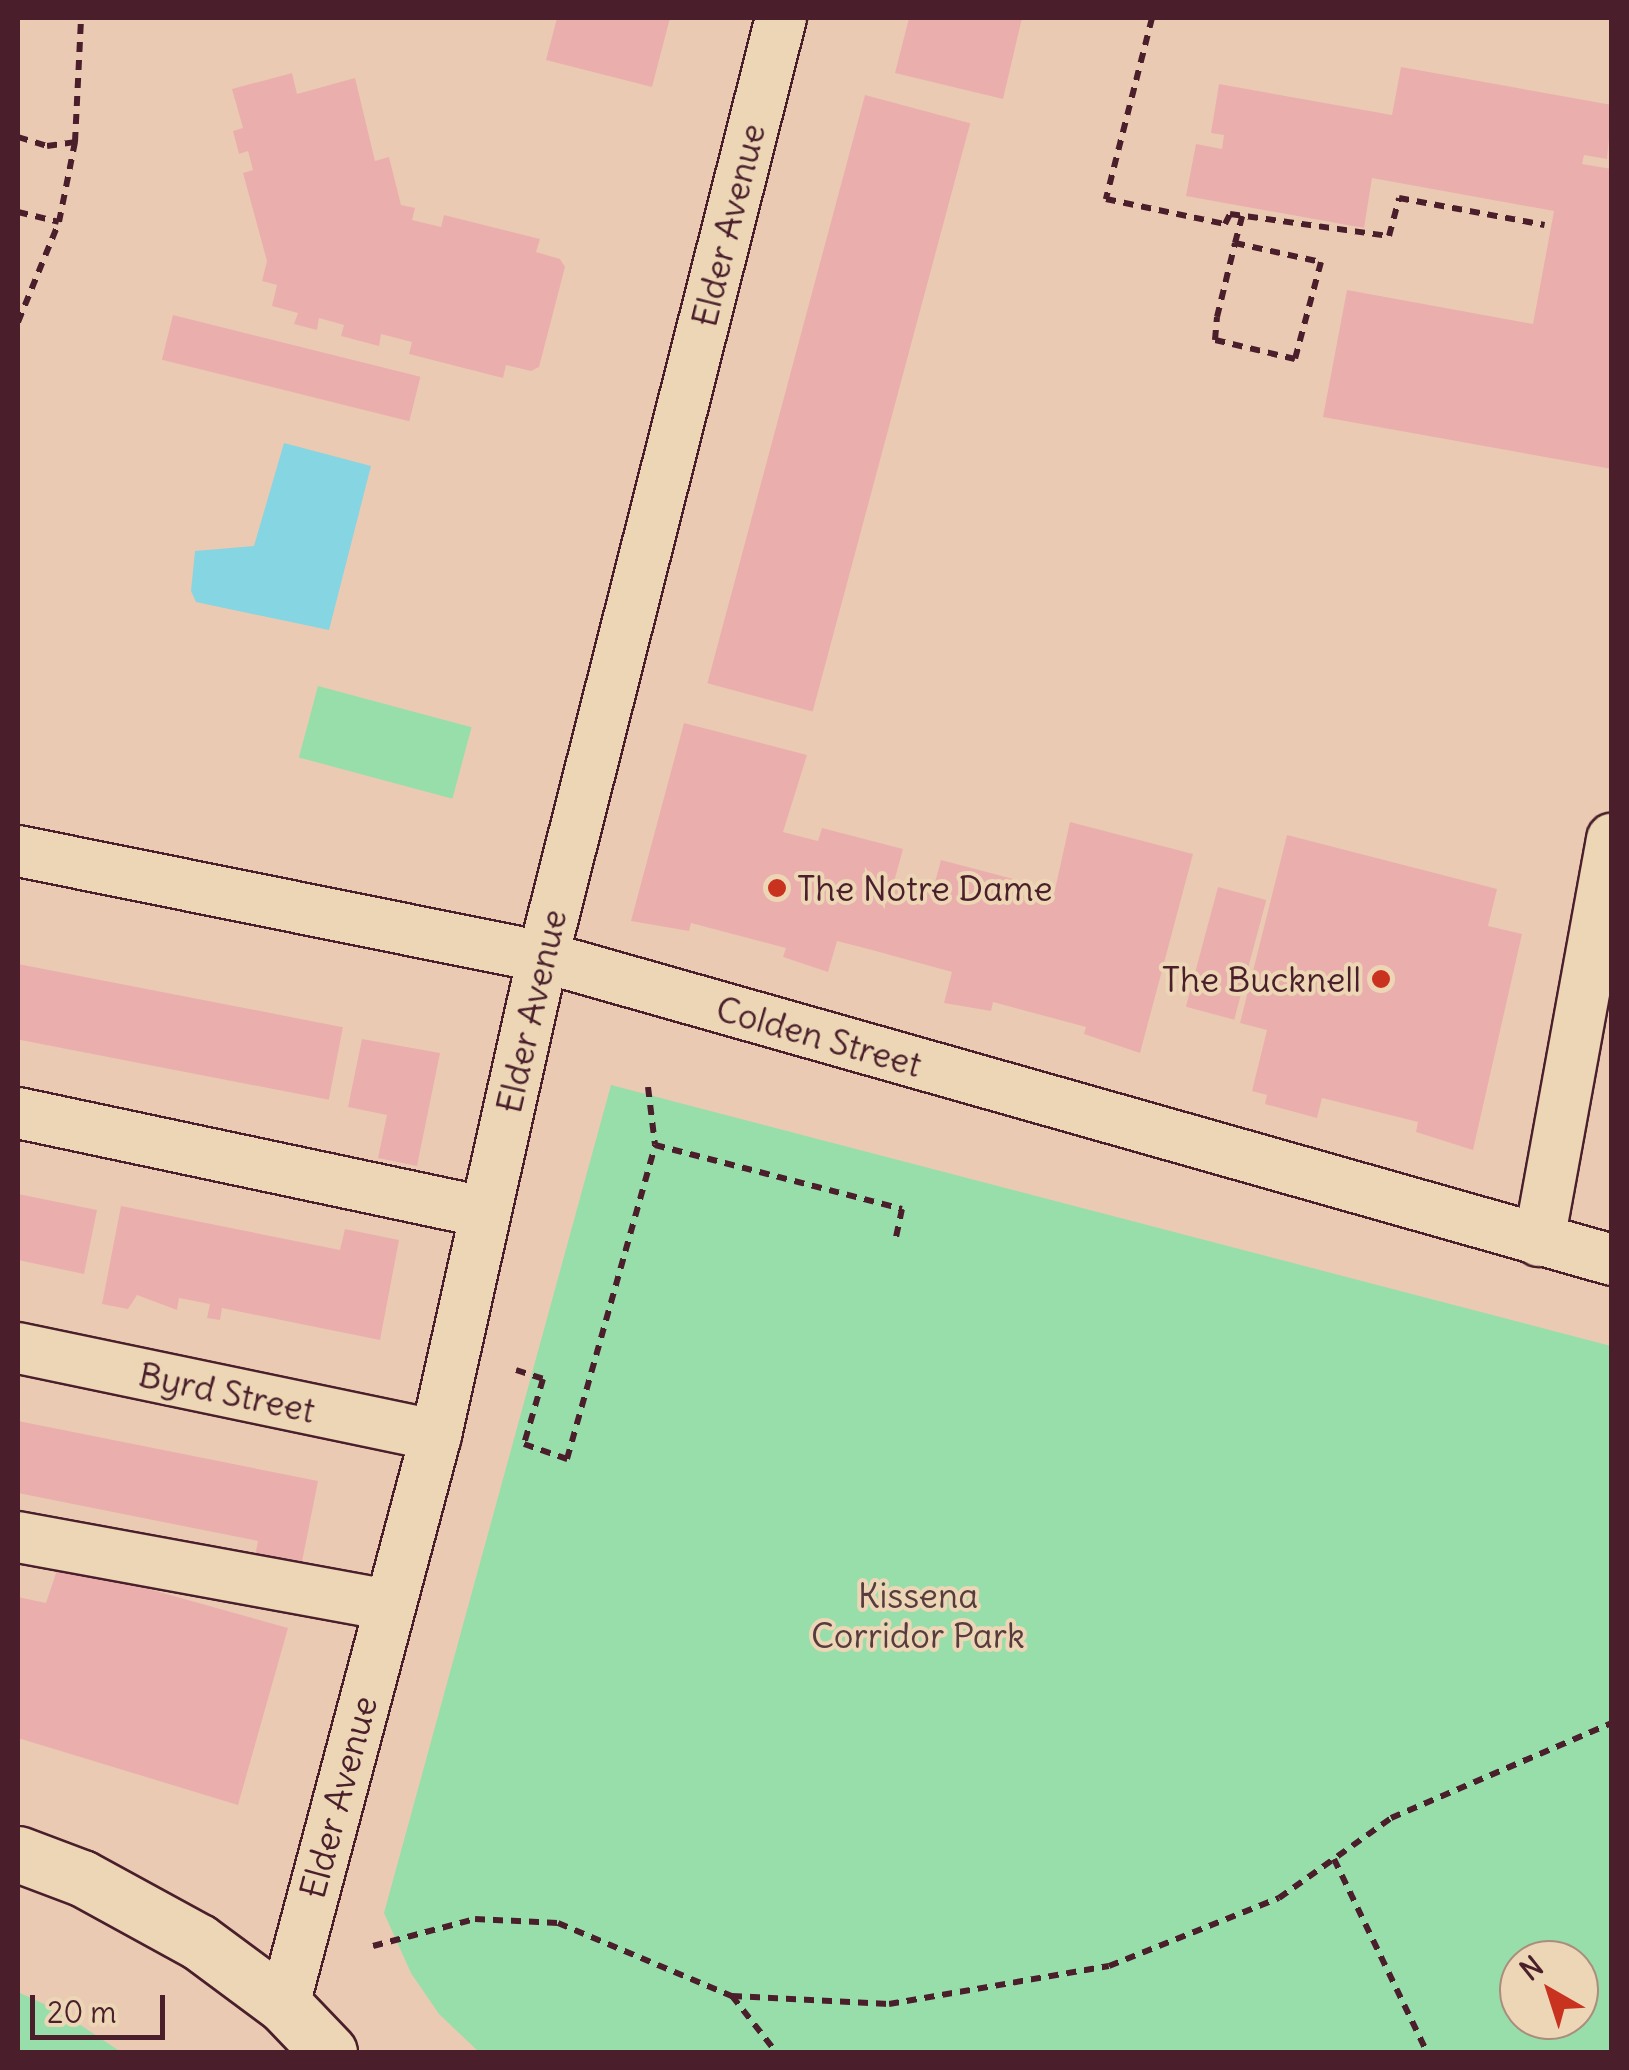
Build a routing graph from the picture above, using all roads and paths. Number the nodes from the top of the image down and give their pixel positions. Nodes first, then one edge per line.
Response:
1 (81, 18) edge
2 (781, 18) edge
3 (1152, 18) edge
4 (18, 137) edge
5 (75, 142) junction
6 (18, 212) edge
7 (1242, 216) junction
8 (58, 222) junction
9 (1545, 225) dead end
10 (1235, 243) junction
11 (18, 322) edge
12 (1612, 839) edge
13 (18, 851) edge
14 (542, 957) junction
15 (648, 1087) dead end
16 (18, 1113) edge
17 (654, 1145) junction
18 (484, 1212) junction
19 (1539, 1241) junction
20 (895, 1242) dead end
21 (1612, 1260) edge
22 (18, 1348) edge
23 (516, 1370) dead end
24 (436, 1435) junction
25 (18, 1538) edge
26 (388, 1605) junction
27 (1612, 1723) edge
28 (18, 1854) edge
29 (1334, 1860) junction
30 (373, 1946) dead end
31 (732, 1996) junction
32 (284, 2005) junction
33 (329, 2052) edge
34 (776, 2052) edge
35 (1427, 2052) edge

1 - 5 path
2 - 14 street, Elder Avenue
3 - 7 path
4 - 5 path
5 - 8 path
6 - 8 path
7 - 9 path
7 - 10 path
8 - 11 path
10 - 10 path
12 - 19 street
13 - 14 street, Colden Street
14 - 18 street, Elder Avenue
14 - 19 street, Colden Street
15 - 17 path
16 - 18 street
17 - 20 path
17 - 23 path
18 - 24 street, Elder Avenue
19 - 21 street, Colden Street
22 - 24 street, Byrd Street
24 - 26 street, Elder Avenue
25 - 26 street
26 - 32 street, Elder Avenue
27 - 29 path
28 - 32 main road
29 - 31 path
29 - 35 path
30 - 31 path
31 - 34 path
32 - 33 main road

